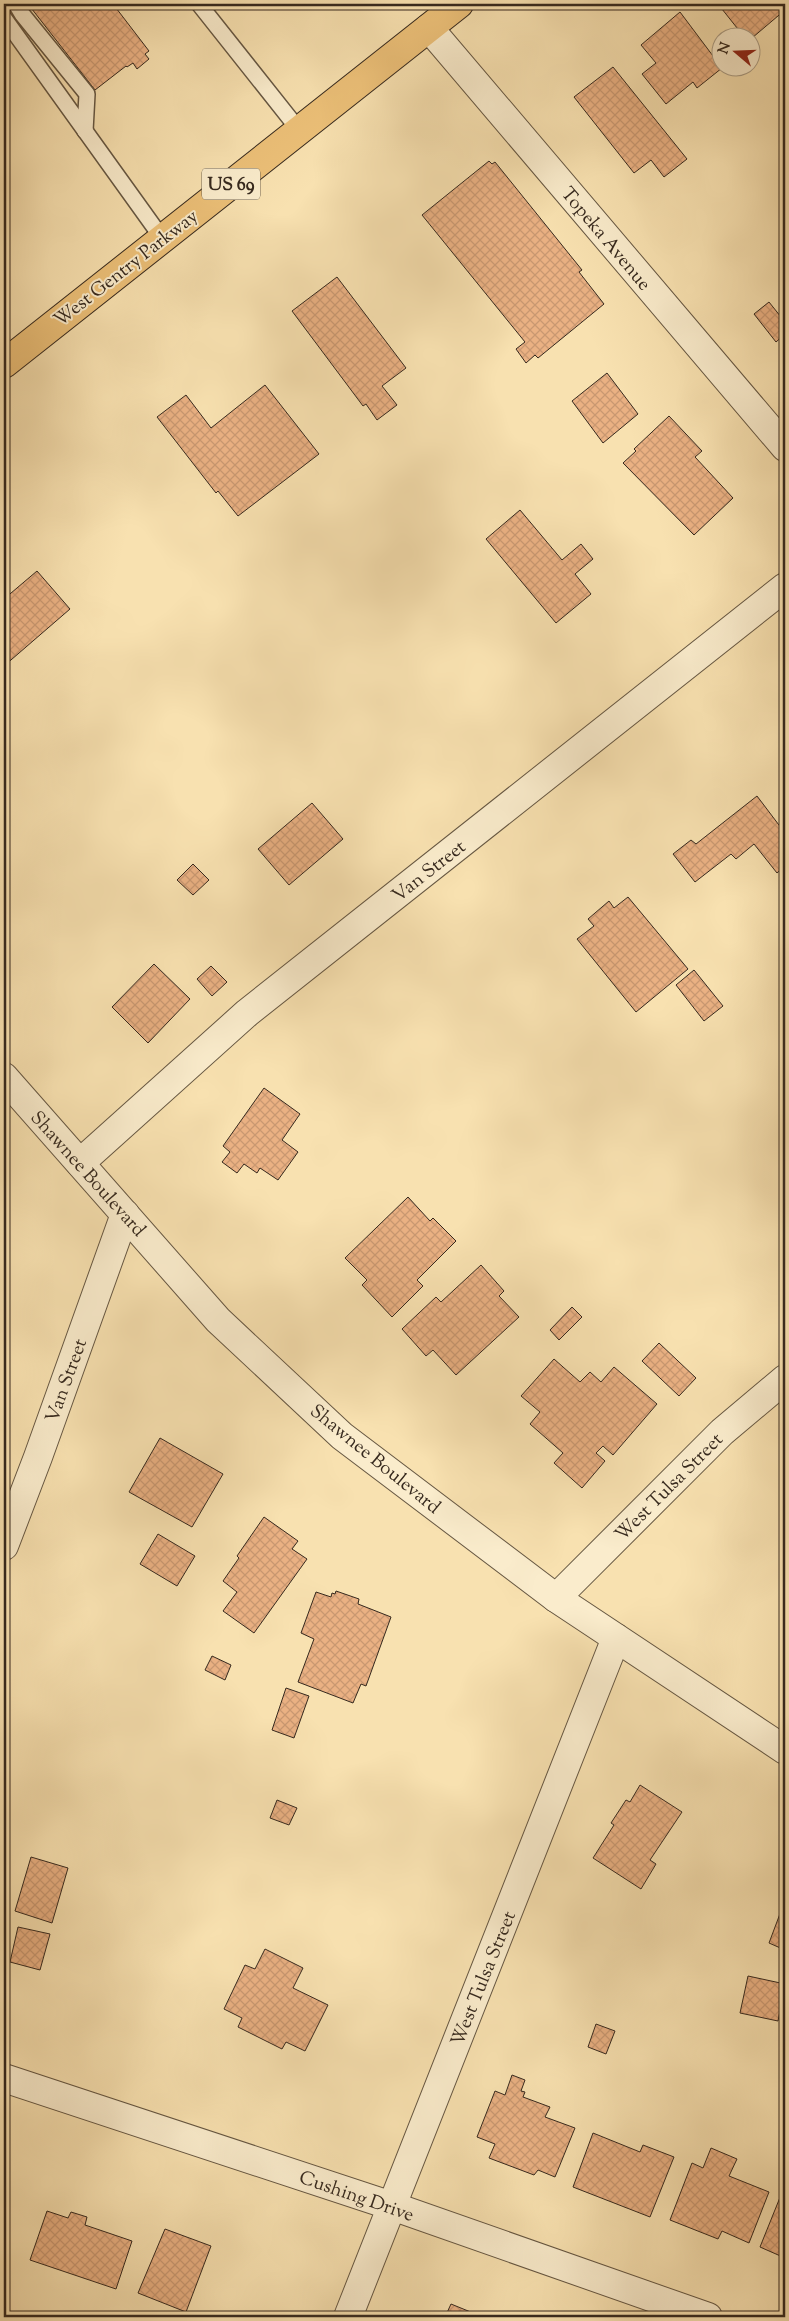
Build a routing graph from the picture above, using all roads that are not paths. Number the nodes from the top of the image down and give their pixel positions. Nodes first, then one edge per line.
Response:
1 (16, 4) edge
2 (199, 4) edge
3 (459, 4) edge
4 (4, 18) edge
5 (429, 28) junction
6 (299, 130) junction
7 (85, 131) junction
8 (162, 238) junction
9 (4, 364) edge
10 (785, 447) edge
11 (785, 586) edge
12 (4, 1077) edge
13 (80, 1163) junction
14 (125, 1214) junction
15 (785, 1380) edge
16 (4, 1546) edge
17 (556, 1598) junction
18 (616, 1638) junction
19 (785, 1750) edge
20 (4, 2078) edge
21 (392, 2206) junction
22 (348, 2317) edge
23 (708, 2317) edge

1 - 7 lane
2 - 6 lane
3 - 5 main road, West Gentry Parkway / US 69
4 - 7 lane
5 - 6 main road, West Gentry Parkway / US 69
5 - 10 street, Topeka Avenue
6 - 8 main road, West Gentry Parkway / US 69
7 - 8 lane
8 - 9 main road, West Gentry Parkway / US 69
11 - 13 street, Van Street
12 - 13 street, Shawnee Boulevard
13 - 14 street, Shawnee Boulevard
14 - 16 street, Van Street
14 - 17 street, Shawnee Boulevard
15 - 17 street, West Tulsa Street
17 - 18 street, Shawnee Boulevard
18 - 19 street, Shawnee Boulevard
18 - 21 street, West Tulsa Street
20 - 21 street, Cushing Drive
21 - 22 street, West Tulsa Street
21 - 23 street, Cushing Drive

